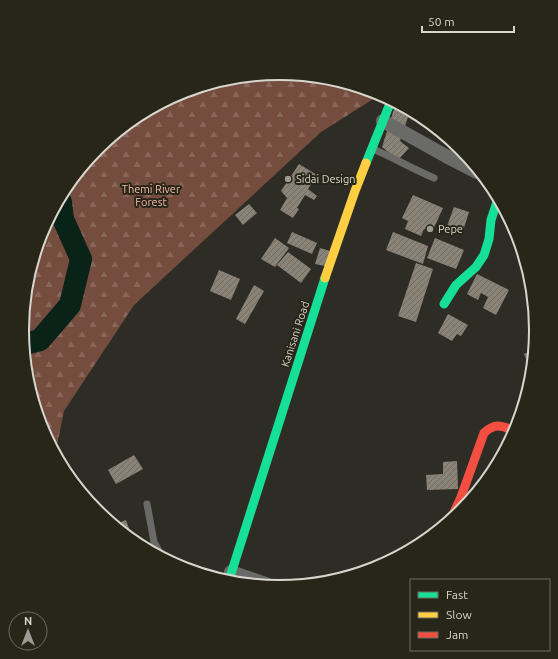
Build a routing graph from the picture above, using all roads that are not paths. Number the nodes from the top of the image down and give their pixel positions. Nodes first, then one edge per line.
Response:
1 (389, 105) edge
2 (383, 121) junction
3 (371, 148) junction
4 (470, 168) edge
5 (434, 178) dead end
6 (496, 204) edge
7 (444, 304) dead end
8 (508, 429) edge
9 (147, 504) dead end
10 (458, 504) edge
11 (157, 548) edge
12 (230, 574) edge

1 - 2 street, Kanisani Road
2 - 3 street, Kanisani Road
2 - 4 street
3 - 5 lane
3 - 12 street, Kanisani Road
6 - 7 street
8 - 10 street
9 - 11 lane

